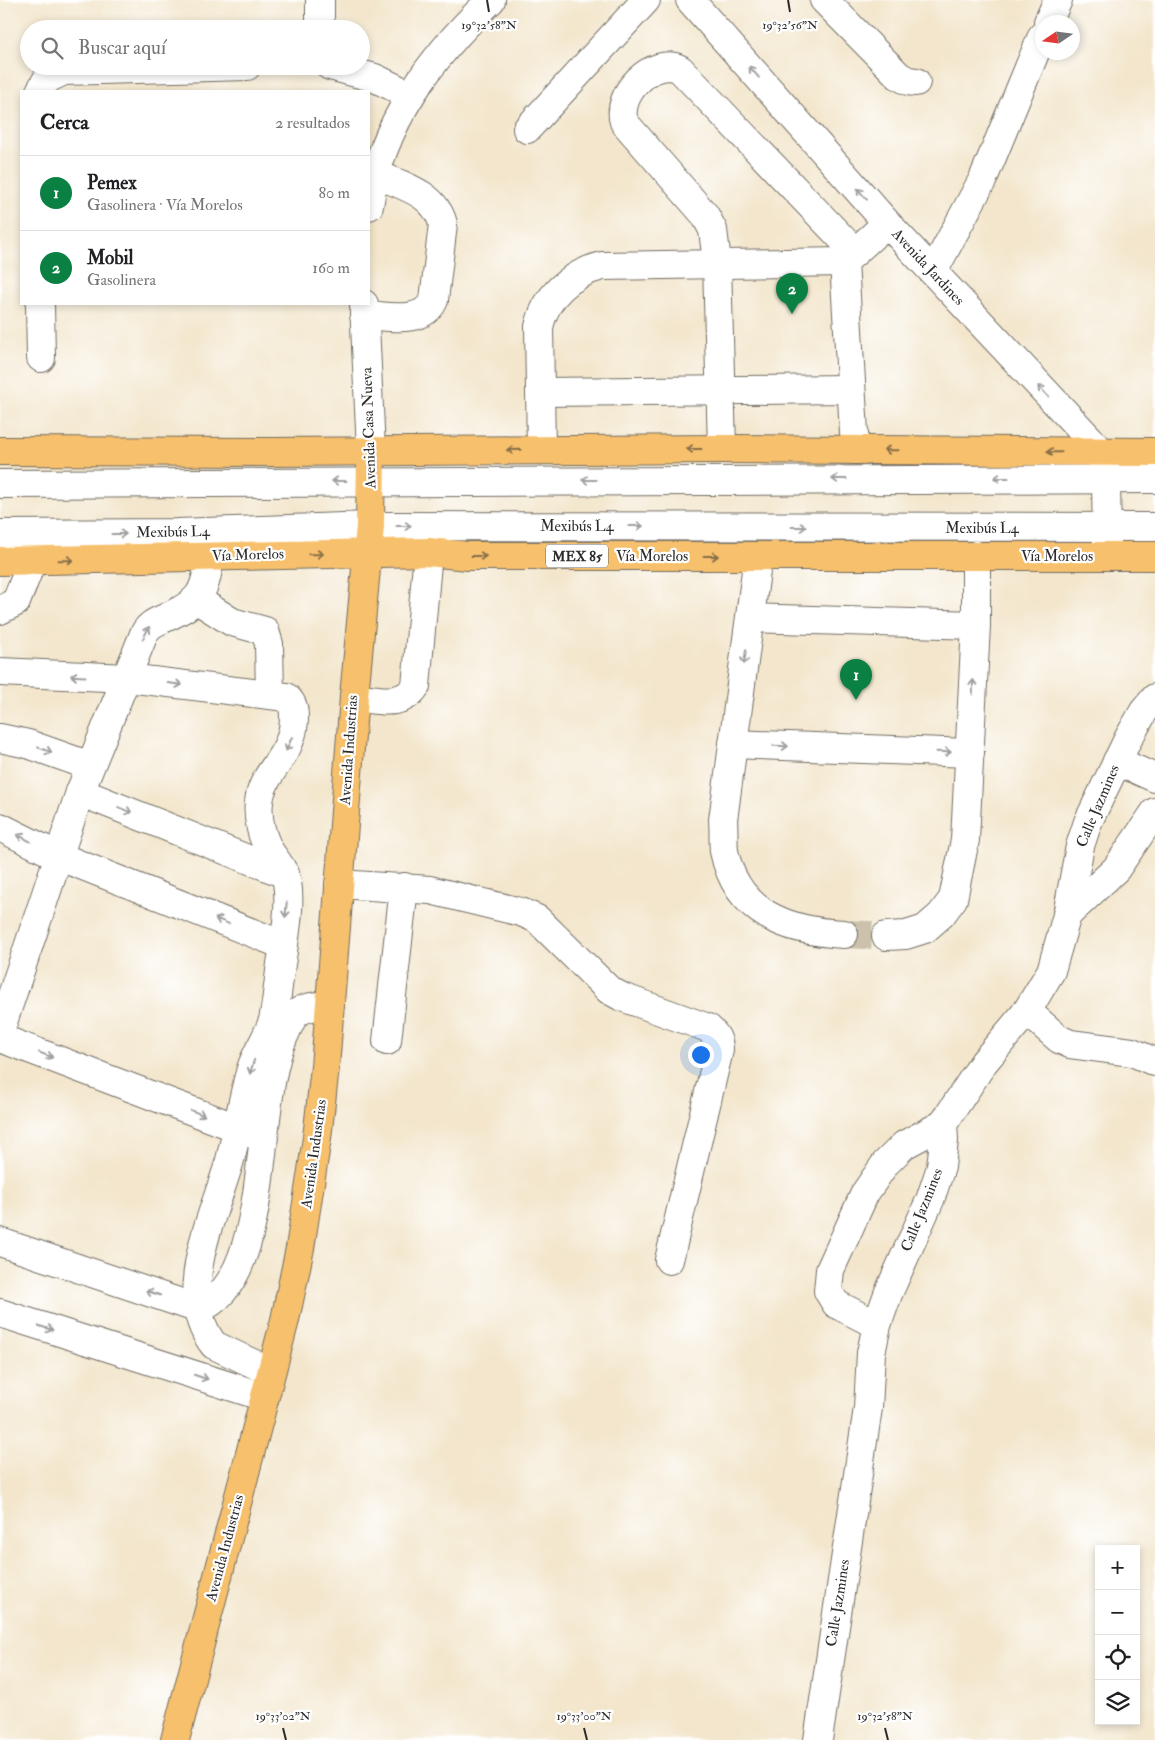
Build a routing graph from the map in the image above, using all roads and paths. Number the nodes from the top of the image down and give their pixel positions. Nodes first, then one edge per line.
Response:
1 (320, 0) edge
2 (491, 0) edge
3 (646, 0) edge
4 (690, 0) edge
5 (824, 0) edge
6 (1058, 0) edge
7 (1051, 15) edge
8 (320, 20) edge
9 (1035, 53) edge
10 (57, 75) edge
11 (364, 75) edge
12 (916, 82) dead end
13 (41, 90) edge
14 (410, 95) junction
15 (527, 129) dead end
16 (376, 174) junction
17 (370, 201) edge
18 (886, 223) junction
19 (850, 257) junction
20 (717, 262) junction
21 (933, 272) junction
22 (40, 305) edge
23 (364, 310) edge
24 (40, 358) dead end
25 (850, 389) junction
26 (540, 392) junction
27 (720, 392) junction
28 (541, 449) junction
29 (722, 449) junction
30 (371, 450) junction
31 (855, 450) junction
32 (0, 451) edge
33 (1102, 452) junction
34 (1155, 452) edge
35 (1106, 479) junction
36 (1155, 479) edge
37 (371, 481) junction
38 (0, 484) edge
39 (370, 526) junction
40 (1155, 527) edge
41 (1107, 528) junction
42 (0, 534) edge
43 (428, 552) junction
44 (367, 553) junction
45 (976, 555) junction
46 (210, 556) junction
47 (758, 556) junction
48 (1107, 556) junction
49 (1155, 556) edge
50 (0, 561) edge
51 (32, 561) junction
52 (196, 599) junction
53 (0, 610) edge
54 (750, 618) junction
55 (976, 625) junction
56 (0, 672) edge
57 (127, 678) junction
58 (270, 695) junction
59 (354, 698) junction
60 (1155, 698) edge
61 (0, 738) edge
62 (733, 744) junction
63 (970, 754) junction
64 (1117, 761) junction
65 (90, 766) junction
66 (1155, 778) edge
67 (80, 792) junction
68 (1155, 812) edge
69 (0, 827) edge
70 (58, 856) junction
71 (285, 874) junction
72 (339, 884) junction
73 (404, 887) junction
74 (1067, 915) junction
75 (844, 934) tunnel mouth
76 (886, 936) tunnel mouth
77 (284, 945) junction
78 (330, 1005) junction
79 (1027, 1010) junction
80 (0, 1031) edge
81 (0, 1038) edge
82 (387, 1041) dead end
83 (1155, 1062) edge
84 (943, 1124) junction
85 (250, 1133) junction
86 (220, 1191) junction
87 (255, 1204) junction
88 (0, 1242) edge
89 (202, 1246) junction
90 (242, 1258) junction
91 (669, 1260) dead end
92 (199, 1309) junction
93 (0, 1313) edge
94 (877, 1324) junction
95 (268, 1384) junction
96 (175, 1740) edge
97 (818, 1740) edge

1 - 8 street
2 - 14 street
3 - 15 street
18 -> 4 street, Avenida Jardines
5 - 12 street
6 - 7 street
9 - 21 street
10 - 13 street
11 - 14 street
14 - 16 street
16 - 17 street
16 - 23 street
18 - 19 street
18 - 21 street, Avenida Jardines
19 - 20 street
19 - 20 street
19 - 25 street
20 - 26 street
20 - 27 street
33 -> 21 street, Avenida Jardines
22 - 24 street
23 - 30 street, Avenida Casa Nueva
25 - 27 street
25 - 31 street
26 - 27 street
26 - 28 street
27 - 29 street
29 -> 28 main road
28 -> 30 main road
29 - 31 main road
30 - 32 main road
30 - 37 main road, Avenida Casa Nueva
33 -> 31 main road
33 - 34 main road
33 - 35 street
35 - 36 street
35 -> 37 street
35 - 41 street
37 -> 38 street
37 - 39 main road, Avenida Casa Nueva
39 -> 41 street, Mexibús L4
42 -> 39 street, Mexibús L4
39 - 44 main road, Avenida Casa Nueva
40 - 41 street, Mexibús L4
41 - 48 street
43 - 44 main road, Vía Morelos / MEX 85
43 -> 47 main road, Vía Morelos / MEX 85
43 - 59 street
46 -> 44 main road, Vía Morelos / MEX 85
44 - 59 main road, Avenida Industrias
45 - 47 main road, Vía Morelos / MEX 85
45 - 48 main road, Vía Morelos / MEX 85
45 - 55 street
51 -> 46 main road, Vía Morelos / MEX 85
46 - 52 street
47 - 54 street
48 - 49 main road, Vía Morelos / MEX 85
50 - 51 main road, Vía Morelos / MEX 85
51 - 53 street
57 -> 52 street
52 - 58 street
54 - 55 street
54 -> 62 street
63 -> 55 street
57 -> 56 street
57 -> 58 street
57 - 65 street
58 -> 71 street
59 - 72 main road, Avenida Industrias
60 - 64 street, Calle Jazmines
61 -> 65 street
62 -> 63 street
62 - 75 street
63 - 76 street
64 - 66 street
64 - 74 street, Calle Jazmines
65 - 67 street
67 - 70 street
67 -> 71 street
68 - 74 street
70 -> 69 street
77 -> 70 street
70 - 80 street
71 -> 77 street
72 - 73 street
72 - 78 main road, Avenida Industrias
73 - 82 street
73 - 91 street
74 - 79 street, Calle Jazmines
77 -> 85 street
78 - 85 street
78 - 95 main road, Avenida Industrias
79 - 83 street
79 - 84 street, Calle Jazmines
81 -> 85 street
84 - 94 street, Calle Jazmines
84 - 94 street
85 - 86 street
85 - 87 street
86 - 87 street
86 - 89 street
87 - 90 street
92 -> 88 street
89 - 90 street
89 - 92 street
90 - 92 street
92 - 95 street
93 -> 95 street
94 - 97 street, Calle Jazmines
95 - 96 main road, Avenida Industrias

